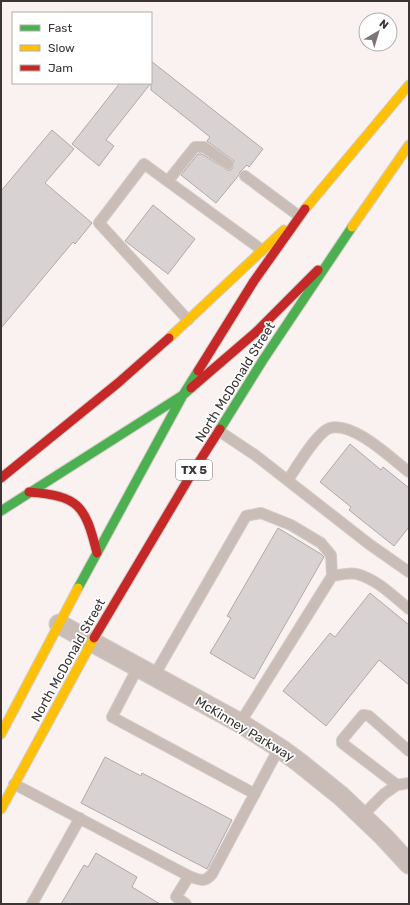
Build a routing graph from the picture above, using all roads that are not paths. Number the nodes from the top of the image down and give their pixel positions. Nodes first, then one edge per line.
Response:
1 (408, 87) edge
2 (409, 145) edge
3 (228, 164) dead end
4 (245, 176) dead end
5 (168, 181) junction
6 (299, 216) junction
7 (262, 250) junction
8 (333, 255) junction
9 (188, 320) junction
10 (183, 395) junction
11 (219, 431) junction
12 (409, 472) edge
13 (1, 478) edge
14 (288, 480) junction
15 (29, 492) junction
16 (1, 511) edge
17 (97, 553) junction
18 (409, 572) edge
19 (332, 576) junction
20 (409, 609) edge
21 (59, 624) junction
22 (92, 642) junction
23 (146, 672) junction
24 (240, 723) junction
25 (1, 734) edge
26 (279, 748) junction
27 (409, 751) edge
28 (409, 783) edge
29 (14, 784) junction
30 (397, 785) junction
31 (255, 794) junction
32 (1, 808) edge
33 (362, 816) junction
34 (80, 818) junction
35 (409, 864) edge
36 (189, 876) junction
37 (32, 904) edge
38 (186, 904) edge

1 - 6 main road, North McDonald Street
2 - 8 main road, North McDonald Street / TX 5
3 - 5 lane
4 - 6 lane
5 - 7 lane
5 - 9 lane
6 - 7 main road
6 - 10 main road, North McDonald Street
7 - 9 main road
8 - 10 main road
8 - 11 main road, North McDonald Street / TX 5
9 - 13 main road
10 - 15 main road
10 - 17 main road, North McDonald Street
11 - 14 lane
11 - 22 main road, North McDonald Street / TX 5
12 - 14 lane
14 - 18 lane
15 - 16 main road
15 - 17 main road
17 - 21 main road, North McDonald Street
19 - 20 lane
19 - 23 lane
19 - 24 lane
21 - 22 street, McKinney Parkway
21 - 25 main road, North McDonald Street
22 - 23 street, McKinney Parkway
22 - 29 main road, North McDonald Street / TX 5
23 - 24 street, McKinney Parkway
23 - 31 lane
24 - 26 street, McKinney Parkway
26 - 31 lane
26 - 33 street, McKinney Parkway
27 - 30 lane
28 - 30 lane
29 - 32 main road, North McDonald Street / TX 5
29 - 34 lane
30 - 33 lane
31 - 36 lane
33 - 35 street, McKinney Parkway
34 - 36 lane
34 - 37 lane
36 - 38 lane

